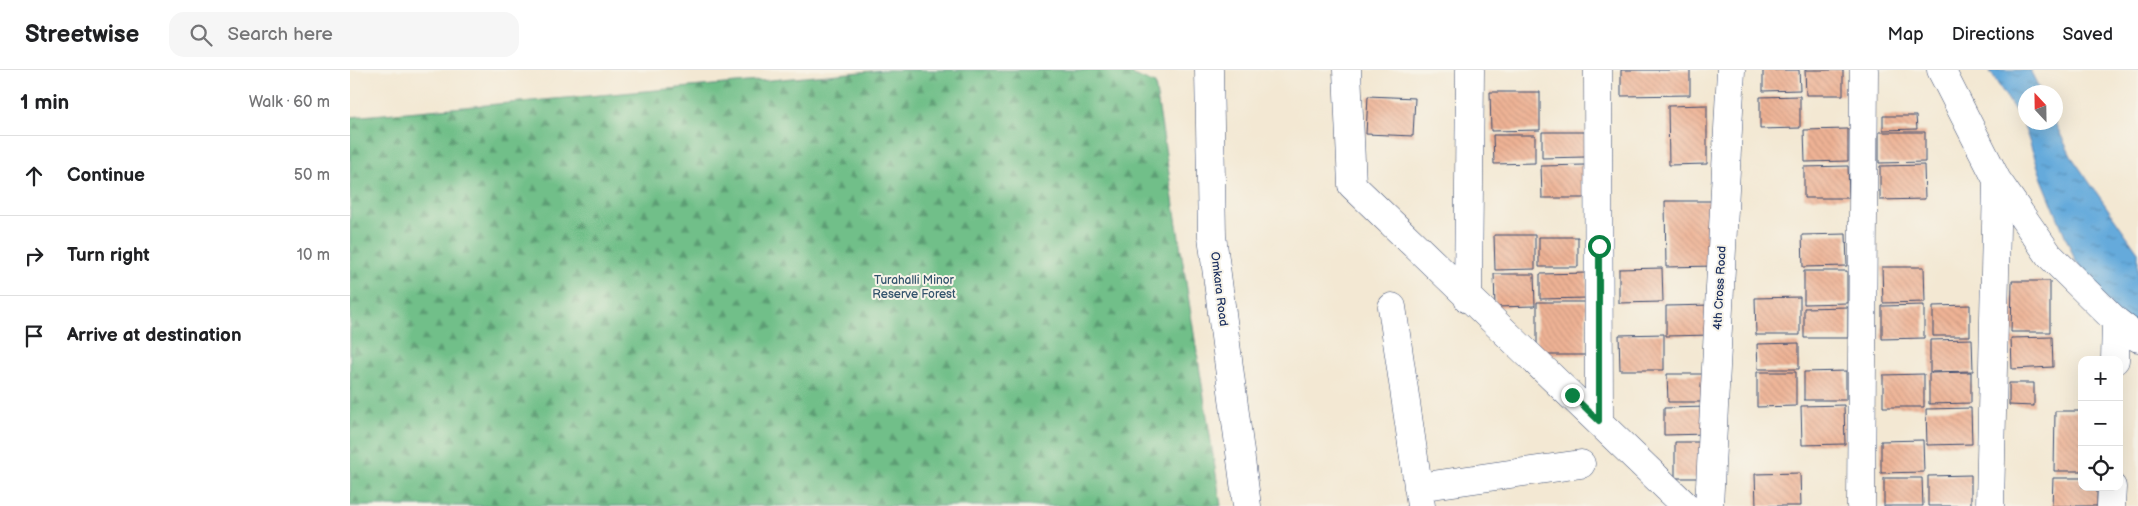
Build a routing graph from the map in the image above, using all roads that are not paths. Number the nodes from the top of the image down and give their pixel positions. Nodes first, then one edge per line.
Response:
1 (1209, 70) edge
2 (1347, 70) edge
3 (1470, 70) edge
4 (1598, 70) edge
5 (1731, 70) edge
6 (1864, 70) edge
7 (1941, 70) edge
8 (1997, 180) junction
9 (1468, 298) junction
10 (1392, 307) dead end
11 (2116, 321) junction
12 (2138, 338) edge
13 (2115, 356) edge
14 (1599, 421) junction
15 (1581, 464) dead end
16 (2112, 491) edge
17 (1420, 497) edge
18 (1247, 506) edge
19 (1686, 506) edge
20 (1709, 506) edge
21 (1861, 506) edge
22 (1990, 506) edge
23 (2111, 506) edge

1 - 18 street, Omkara Road
2 - 9 street
3 - 9 street
4 - 14 street
5 - 20 street, 4th Cross Road
6 - 21 street
7 - 8 street
8 - 11 street
8 - 22 street
9 - 14 street
10 - 17 street
11 - 12 street
11 - 13 street
14 - 19 street
15 - 17 street
16 - 23 street

